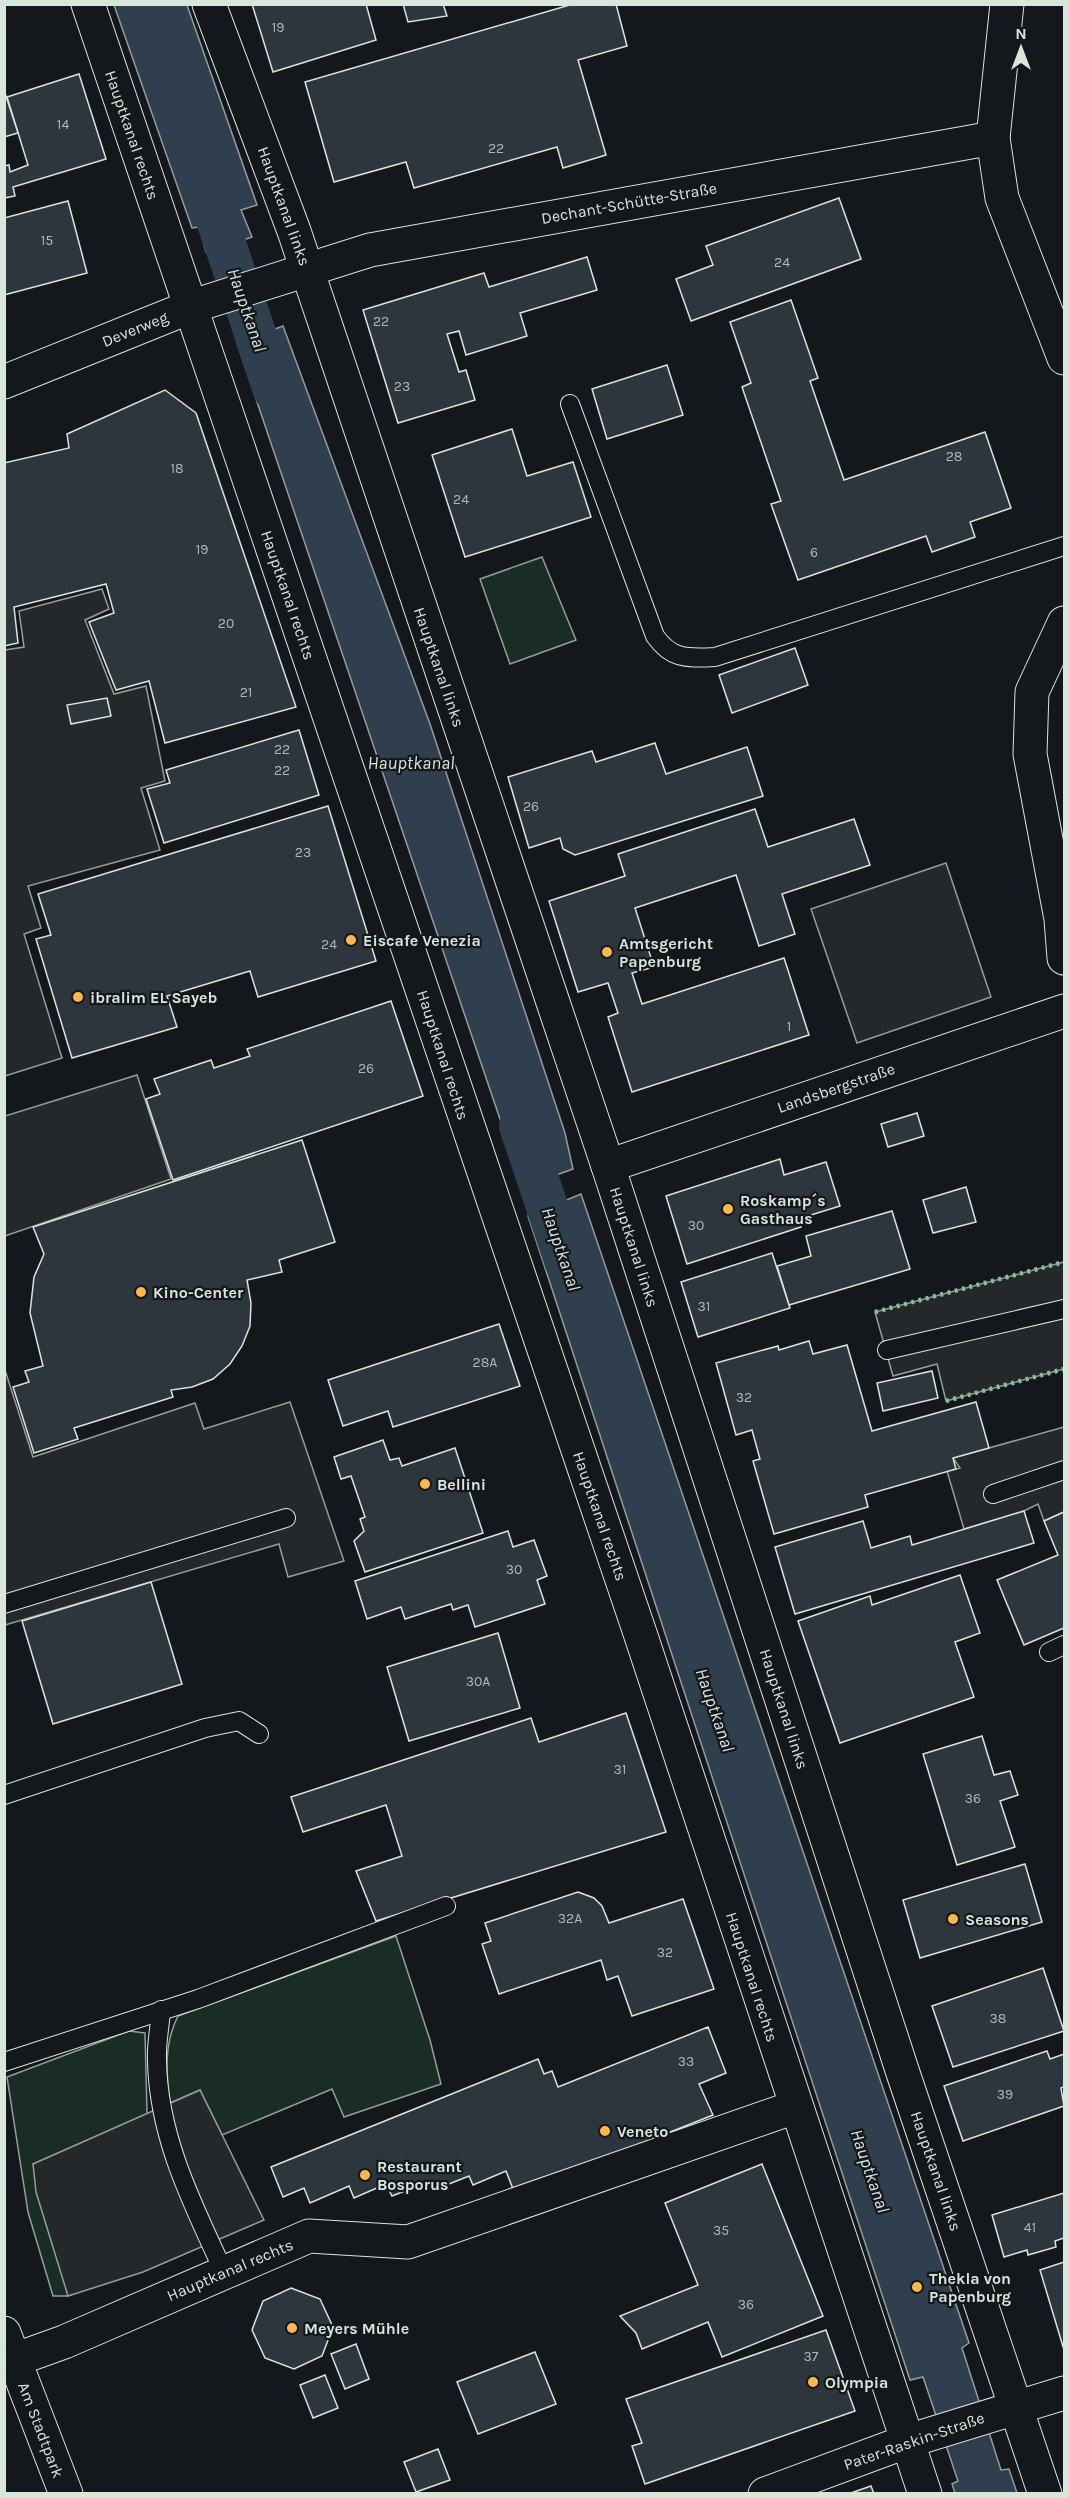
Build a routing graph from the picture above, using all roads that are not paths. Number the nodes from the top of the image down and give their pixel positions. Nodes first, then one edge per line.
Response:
1 (88, 4) edge
2 (209, 4) edge
3 (1007, 4) edge
4 (993, 138) junction
5 (306, 268) junction
6 (267, 281) joint
7 (190, 307) junction
8 (1065, 358) edge
9 (4, 382) edge
10 (570, 404) dead end
11 (1065, 546) edge
12 (1065, 623) edge
13 (1065, 958) edge
14 (1065, 1011) edge
15 (608, 1166) junction
16 (1065, 1309) edge
17 (887, 1350) dead end
18 (1065, 1470) edge
19 (993, 1494) dead end
20 (286, 1518) dead end
21 (4, 1604) edge
22 (259, 1734) dead end
23 (4, 1795) edge
24 (446, 1906) dead end
25 (161, 2010) junction
26 (4, 2062) edge
27 (795, 2108) junction
28 (224, 2272) junction
29 (9, 2346) edge
30 (1065, 2393) edge
31 (1003, 2411) junction
32 (916, 2438) junction
33 (66, 2493) edge
34 (765, 2493) edge
35 (925, 2493) edge
36 (1045, 2493) edge

1 - 7 street, Hauptkanal rechts
2 - 5 street, Hauptkanal links
3 - 4 street
4 - 5 street, Dechant-Schütte-Straße
4 - 8 street
5 - 6 street, Dechant-Schütte-Straße
5 - 15 street, Hauptkanal links
6 - 7 street, Deverweg
7 - 9 street, Deverweg
7 - 27 street, Hauptkanal rechts
10 - 11 lane
12 - 13 street
14 - 15 street, Landsbergstraße
15 - 31 street, Hauptkanal links
16 - 17 lane
18 - 19 lane
20 - 21 lane
22 - 23 lane
24 - 25 lane
25 - 26 lane
25 - 28 lane
27 - 28 street, Hauptkanal rechts
27 - 32 street, Hauptkanal rechts
28 - 29 street, Hauptkanal rechts
29 - 33 street, Am Stadtpark
30 - 31 street, Pater-Raskin-Straße
31 - 32 street, Pater-Raskin-Straße
31 - 36 street, Hauptkanal links
32 - 34 street, Pater-Raskin-Straße
32 - 35 street, Hauptkanal rechts

